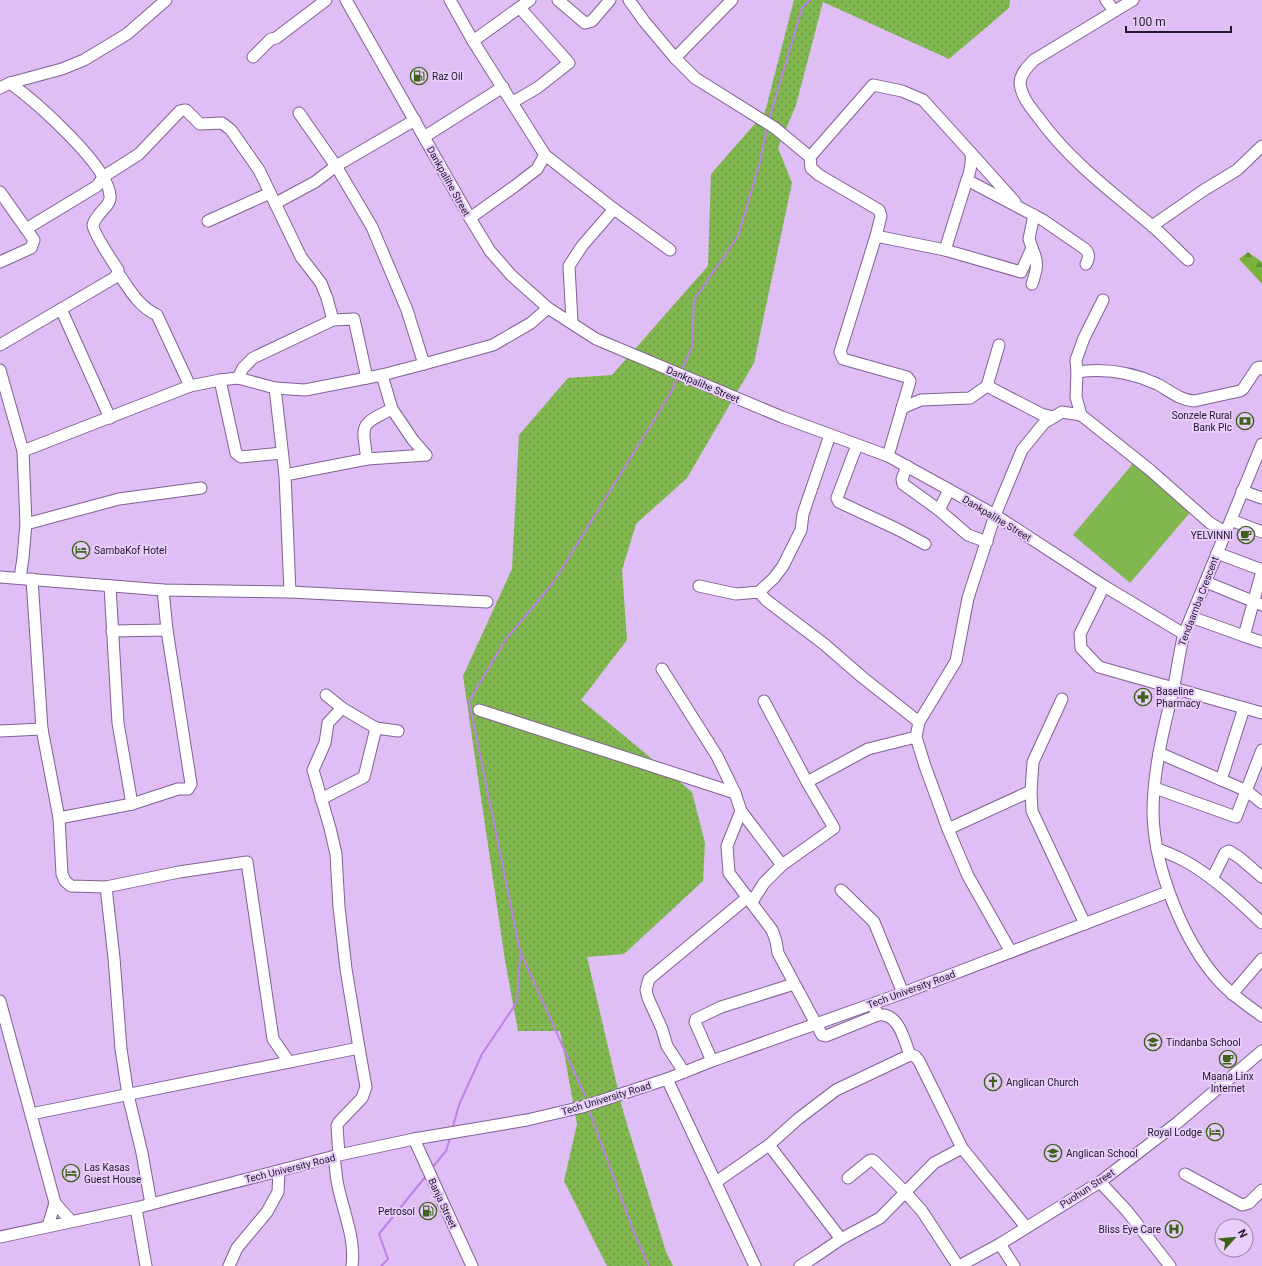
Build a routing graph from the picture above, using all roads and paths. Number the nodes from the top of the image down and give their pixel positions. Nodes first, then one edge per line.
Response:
1 (166, 0) edge
2 (326, 0) edge
3 (346, 0) edge
4 (450, 0) edge
5 (530, 0) edge
6 (558, 0) edge
7 (610, 0) edge
8 (629, 0) edge
9 (732, 0) edge
10 (1106, 0) edge
11 (1133, 0) edge
12 (520, 8) junction
13 (1114, 11) junction
14 (473, 41) junction
15 (253, 57) dead end
16 (675, 58) junction
17 (10, 83) junction
18 (504, 87) junction
19 (0, 88) edge
20 (513, 102) junction
21 (299, 113) dead end
22 (415, 120) junction
23 (424, 137) junction
24 (1262, 146) edge
25 (971, 152) junction
26 (546, 155) junction
27 (810, 157) junction
28 (336, 166) junction
29 (103, 177) junction
30 (966, 180) junction
31 (0, 192) edge
32 (270, 193) junction
33 (276, 204) junction
34 (1020, 208) junction
35 (614, 209) junction
36 (1034, 215) junction
37 (470, 218) junction
38 (208, 222) dead end
39 (1152, 226) junction
40 (26, 229) junction
41 (876, 236) junction
42 (1032, 248) junction
43 (670, 250) dead end
44 (945, 250) junction
45 (1188, 260) dead end
46 (0, 262) edge
47 (1086, 264) dead end
48 (118, 273) junction
49 (1032, 284) dead end
50 (1103, 300) dead end
51 (548, 308) junction
52 (61, 310) junction
53 (333, 320) junction
54 (572, 322) junction
55 (0, 345) edge
56 (999, 345) dead end
57 (424, 364) junction
58 (1262, 369) edge
59 (0, 370) edge
60 (1077, 372) junction
61 (382, 375) junction
62 (238, 378) junction
63 (367, 378) junction
64 (220, 380) junction
65 (190, 386) junction
66 (987, 386) junction
67 (275, 388) junction
68 (902, 408) junction
69 (392, 409) junction
70 (1081, 415) junction
71 (1053, 417) junction
72 (110, 418) junction
73 (830, 435) junction
74 (1262, 444) edge
75 (857, 445) junction
76 (23, 451) junction
77 (282, 453) junction
78 (888, 456) junction
79 (367, 459) junction
80 (907, 466) junction
81 (285, 476) junction
82 (201, 488) dead end
83 (949, 490) junction
84 (1242, 491) junction
85 (1262, 498) edge
86 (939, 510) junction
87 (995, 515) junction
88 (1230, 520) junction
89 (26, 524) junction
90 (1225, 532) junction
91 (1262, 532) edge
92 (987, 542) junction
93 (925, 544) dead end
94 (1216, 553) junction
95 (1262, 570) edge
96 (0, 577) edge
97 (20, 578) junction
98 (32, 579) junction
99 (1206, 582) junction
100 (110, 586) junction
101 (699, 586) dead end
102 (1104, 586) junction
103 (163, 590) junction
104 (290, 592) junction
105 (759, 592) junction
106 (487, 602) dead end
107 (1258, 603) edge
108 (1191, 617) junction
109 (167, 630) junction
110 (112, 631) junction
111 (1184, 634) junction
112 (1244, 636) junction
113 (1262, 642) edge
114 (662, 670) dead end
115 (1173, 688) junction
116 (326, 695) dead end
117 (1062, 699) dead end
118 (764, 701) dead end
119 (342, 708) junction
120 (1244, 708) junction
121 (479, 710) dead end
122 (1262, 712) edge
123 (919, 722) junction
124 (376, 728) junction
125 (42, 729) junction
126 (0, 731) edge
127 (398, 731) dead end
128 (916, 737) junction
129 (1262, 751) edge
130 (1159, 753) junction
131 (1258, 773) edge
132 (1221, 780) junction
133 (807, 782) junction
134 (1155, 788) junction
135 (1031, 791) junction
136 (1247, 791) junction
137 (735, 793) junction
138 (321, 799) junction
139 (1262, 803) edge
140 (132, 804) junction
141 (742, 811) junction
142 (59, 818) junction
143 (948, 830) junction
144 (1157, 849) junction
145 (782, 865) junction
146 (1262, 877) edge
147 (1212, 879) junction
148 (106, 887) junction
149 (841, 890) dead end
150 (1168, 892) junction
151 (750, 900) junction
152 (1260, 918) edge
153 (1085, 924) junction
154 (1011, 952) junction
155 (1262, 959) edge
156 (794, 984) junction
157 (903, 993) junction
158 (1232, 994) junction
159 (0, 1001) edge
160 (872, 1003) junction
161 (1261, 1014) edge
162 (878, 1015) junction
163 (816, 1023) junction
164 (359, 1048) junction
165 (1262, 1051) edge
166 (910, 1055) junction
167 (712, 1061) junction
168 (289, 1062) junction
169 (684, 1072) junction
170 (667, 1079) junction
171 (128, 1095) junction
172 (31, 1114) junction
173 (414, 1139) junction
174 (769, 1145) junction
175 (962, 1148) junction
176 (337, 1156) junction
177 (279, 1171) junction
178 (1185, 1174) dead end
179 (848, 1178) dead end
180 (716, 1182) junction
181 (1100, 1182) junction
182 (1262, 1190) edge
183 (906, 1193) junction
184 (55, 1203) junction
185 (151, 1204) junction
186 (136, 1208) junction
187 (70, 1221) junction
188 (48, 1226) junction
189 (1026, 1227) junction
190 (0, 1237) edge
191 (841, 1239) junction
192 (1000, 1244) junction
193 (146, 1266) edge
194 (229, 1266) edge
195 (352, 1266) edge
196 (472, 1266) edge
197 (755, 1266) edge
198 (800, 1266) edge
199 (959, 1266) edge
200 (1014, 1266) edge
201 (1170, 1266) edge

1 - 17 street
2 - 15 street
3 - 22 street, Dankpalihe Street
4 - 14 street
5 - 12 street
6 - 7 street
8 - 16 street
9 - 16 street
10 - 13 street
11 - 13 street
12 - 14 street
12 - 20 street
13 - 39 street
14 - 18 street
16 - 27 street
17 - 19 street
17 - 29 street
18 - 20 street
18 - 23 street
20 - 26 street
21 - 28 street
22 - 23 street, Dankpalihe Street
22 - 28 street
23 - 37 street, Dankpalihe Street
24 - 39 street
25 - 27 street
25 - 30 street
25 - 34 street
26 - 35 street
26 - 37 street
27 - 41 street
28 - 33 street
28 - 57 street
29 - 32 street
29 - 40 street
29 - 48 street
30 - 34 street
30 - 44 street
31 - 40 street
32 - 33 street
32 - 38 street
33 - 53 street
34 - 36 street
35 - 43 street
35 - 54 street
36 - 42 street
36 - 47 street
37 - 51 street, Dankpalihe Street
39 - 45 street
40 - 46 street
41 - 44 street
41 - 68 street
42 - 44 street
42 - 49 street
48 - 52 street
48 - 65 street
50 - 60 street
51 - 54 street, Dankpalihe Street
51 - 57 street
52 - 55 street
52 - 72 street
53 - 62 street
53 - 63 street
54 - 73 street, Dankpalihe Street
56 - 66 street
57 - 61 street
58 - 60 street
59 - 76 street
60 - 70 street
61 - 63 street
61 - 69 street
62 - 64 street
62 - 67 street
63 - 67 street
64 - 65 street
64 - 77 street
65 - 72 street
66 - 68 street
66 - 71 street
67 - 77 street
68 - 78 street
69 - 79 street
69 - 79 street
70 - 71 street
70 - 90 street
71 - 87 street
72 - 76 street
73 - 75 street, Dankpalihe Street
73 - 105 street
74 - 84 street, Tendaamba Crescent
75 - 78 street, Dankpalihe Street
75 - 93 street
76 - 89 street
77 - 81 street
78 - 80 street, Dankpalihe Street
79 - 81 street
80 - 83 street, Dankpalihe Street
80 - 86 street
81 - 104 street
82 - 89 street
83 - 86 street
83 - 87 street, Dankpalihe Street
84 - 85 street
84 - 88 street, Tendaamba Crescent
86 - 92 street
87 - 92 street
87 - 102 street, Dankpalihe Street
88 - 90 street, Tendaamba Crescent
88 - 91 street
89 - 97 street
90 - 94 street, Tendaamba Crescent
92 - 123 street
94 - 95 street
94 - 99 street, Tendaamba Crescent
95 - 107 street
96 - 97 street
97 - 98 street
98 - 100 street
98 - 125 street
99 - 107 street
99 - 108 street, Tendaamba Crescent
100 - 103 street
100 - 110 street
101 - 105 street
102 - 111 street, Dankpalihe Street
102 - 115 street
103 - 104 street
103 - 109 street
104 - 106 street
105 - 123 street
107 - 112 street
108 - 111 street, Tendaamba Crescent
108 - 112 street
109 - 110 street
109 - 140 street
110 - 140 street
111 - 115 street, Tendaamba Crescent
112 - 113 street
114 - 137 street
115 - 120 street
115 - 130 street, Tendaamba Crescent
116 - 119 street
117 - 135 street
118 - 133 street
119 - 124 street
119 - 138 street
120 - 122 street
120 - 132 street
121 - 137 street
123 - 128 street
124 - 127 street
124 - 138 street
125 - 126 street
125 - 142 street
128 - 133 street
128 - 143 street
129 - 131 street
130 - 132 street
130 - 134 street, Tendaamba Crescent
131 - 136 street
132 - 136 street
133 - 145 street
134 - 136 street
134 - 144 street, Tendaamba Crescent
135 - 143 street
135 - 153 street
136 - 139 street
137 - 141 street
138 - 164 street
140 - 142 street
141 - 145 street
141 - 151 street
142 - 148 street
143 - 154 street
144 - 147 street
144 - 150 street, Tendaamba Crescent
145 - 151 street
146 - 147 street
147 - 152 street
148 - 168 street
148 - 171 street
149 - 157 street
150 - 153 street, Tech University Road
150 - 158 street, Tendaamba Crescent
151 - 156 street
151 - 169 street
153 - 154 street, Tech University Road
154 - 157 street, Tech University Road
155 - 158 street
156 - 163 street
156 - 167 street
157 - 160 street, Tech University Road
158 - 161 street, Tendaamba Crescent
159 - 172 street
160 - 162 street
160 - 163 street, Tech University Road
162 - 163 street
162 - 166 street
163 - 167 street, Tech University Road
164 - 168 street
164 - 176 street
165 - 181 street, Puohun Street
166 - 174 street
166 - 175 street
167 - 169 street, Tech University Road
168 - 171 street
169 - 170 street, Tech University Road
170 - 173 street, Tech University Road
170 - 180 street
171 - 172 street
171 - 185 street
172 - 184 street
173 - 176 street, Tech University Road
173 - 196 street, Banja Street
174 - 180 street
174 - 191 street
175 - 183 street
175 - 189 street
176 - 177 street, Tech University Road
176 - 195 street
177 - 185 street, Tech University Road
177 - 194 street
178 - 182 street
179 - 183 street
180 - 197 street
181 - 189 street, Puohun Street
181 - 201 street
183 - 191 street
183 - 199 street
184 - 187 street
184 - 188 street
185 - 186 street, Tech University Road
186 - 187 street, Tech University Road
186 - 193 street
187 - 188 street, Tech University Road
188 - 190 street, Tech University Road
189 - 192 street, Puohun Street
191 - 198 street
192 - 199 street, Puohun Street
192 - 200 street

